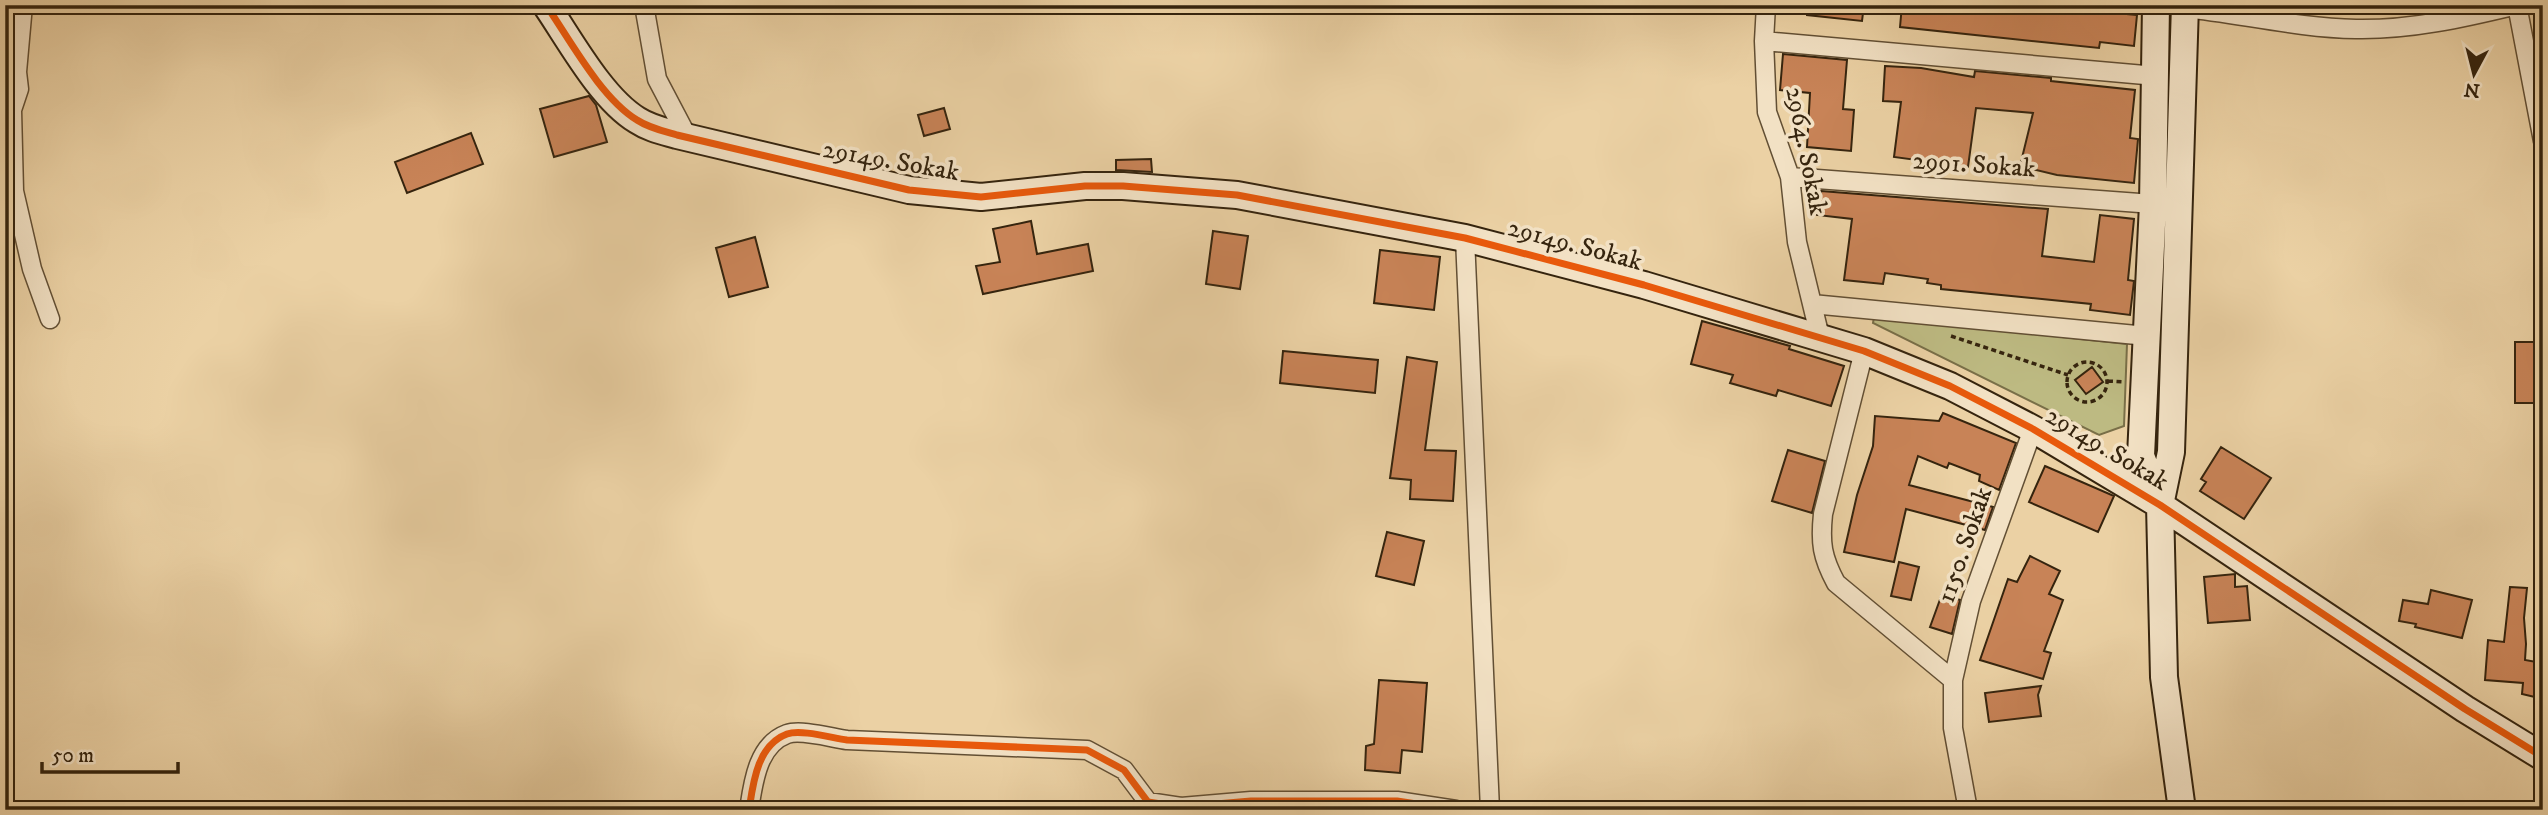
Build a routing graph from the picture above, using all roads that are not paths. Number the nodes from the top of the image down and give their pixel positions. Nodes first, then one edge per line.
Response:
1 (23, 5) edge
2 (546, 5) edge
3 (644, 5) edge
4 (1766, 5) edge
5 (2156, 5) edge
6 (2517, 5) edge
7 (2185, 7) edge
8 (1764, 41) junction
9 (2156, 76) junction
10 (688, 138) junction
11 (2543, 141) edge
12 (1790, 177) junction
13 (2154, 204) junction
14 (1465, 238) junction
15 (1812, 304) junction
16 (50, 319) dead end
17 (2147, 336) junction
18 (1820, 337) junction
19 (1864, 351) junction
20 (2033, 429) junction
21 (2160, 505) junction
22 (1954, 680) junction
23 (2543, 757) edge
24 (749, 810) edge
25 (1456, 810) edge
26 (1490, 810) edge
27 (1968, 810) edge
28 (2182, 810) edge

1 - 16 street
2 - 10 street, 29149. Sokak
3 - 10 street
4 - 8 street, 2964. Sokak
5 - 9 street
6 - 7 street
6 - 11 street
7 - 21 street
8 - 9 street
8 - 12 street, 2964. Sokak
9 - 13 street
10 - 14 street, 29149. Sokak
12 - 13 street, 2991. Sokak
12 - 15 street, 2964. Sokak
13 - 17 street
14 - 18 street, 29149. Sokak
14 - 26 street
15 - 17 street
15 - 18 street, 2964. Sokak
17 - 21 street
18 - 19 street, 29149. Sokak
19 - 20 street, 29149. Sokak
19 - 22 street
20 - 21 street, 29149. Sokak
20 - 22 street, 1150. Sokak
21 - 23 street, 29149. Sokak
21 - 28 street
22 - 27 street, 1150. Sokak
24 - 25 street

